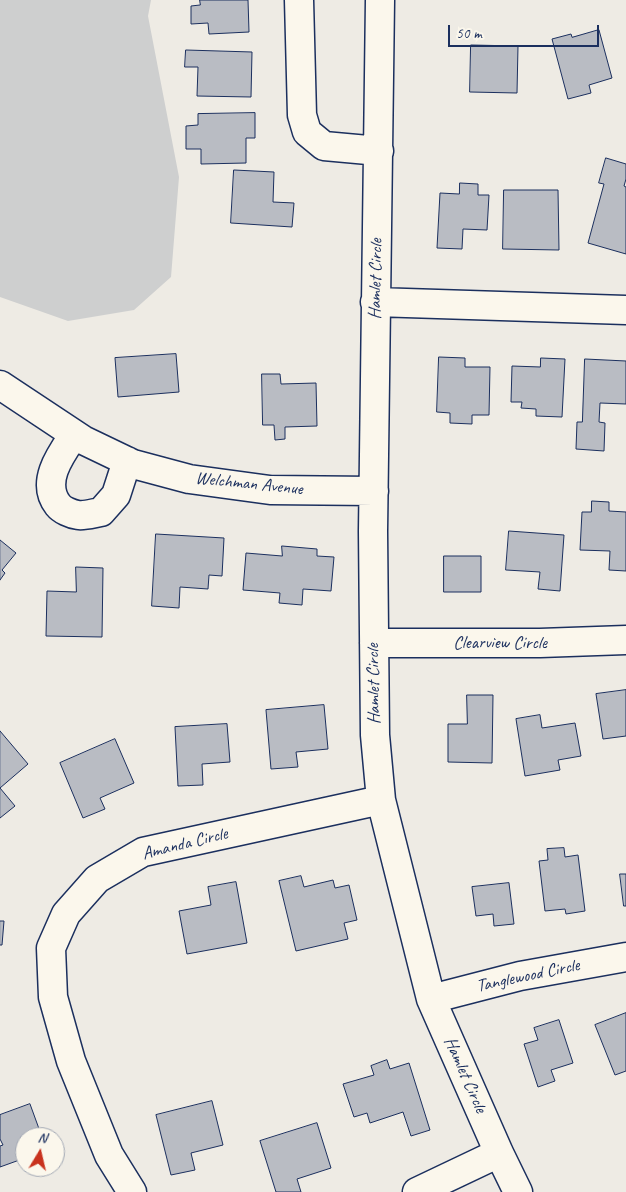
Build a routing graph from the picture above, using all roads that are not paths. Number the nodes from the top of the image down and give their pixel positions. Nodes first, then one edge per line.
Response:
1 (299, 0) edge
2 (380, 0) edge
3 (379, 151) junction
4 (375, 302) junction
5 (626, 310) edge
6 (0, 385) edge
7 (74, 435) junction
8 (127, 461) junction
9 (374, 491) junction
10 (626, 640) edge
11 (374, 643) junction
12 (380, 800) junction
13 (626, 957) edge
14 (431, 999) junction
15 (499, 1153) junction
16 (132, 1192) edge
17 (417, 1192) edge
18 (518, 1192) edge

1 - 3 street
2 - 3 street, Hamlet Circle
3 - 4 street, Hamlet Circle
4 - 5 street
4 - 9 street, Hamlet Circle
6 - 7 street, Welchman Avenue
7 - 8 street, Welchman Avenue
7 - 8 street
8 - 9 street, Welchman Avenue
9 - 11 street, Hamlet Circle
10 - 11 street, Clearview Circle
11 - 12 street, Hamlet Circle
12 - 14 street, Hamlet Circle
12 - 16 street, Amanda Circle
13 - 14 street, Tanglewood Circle
14 - 15 street, Hamlet Circle
15 - 17 street
15 - 18 street, Hamlet Circle

